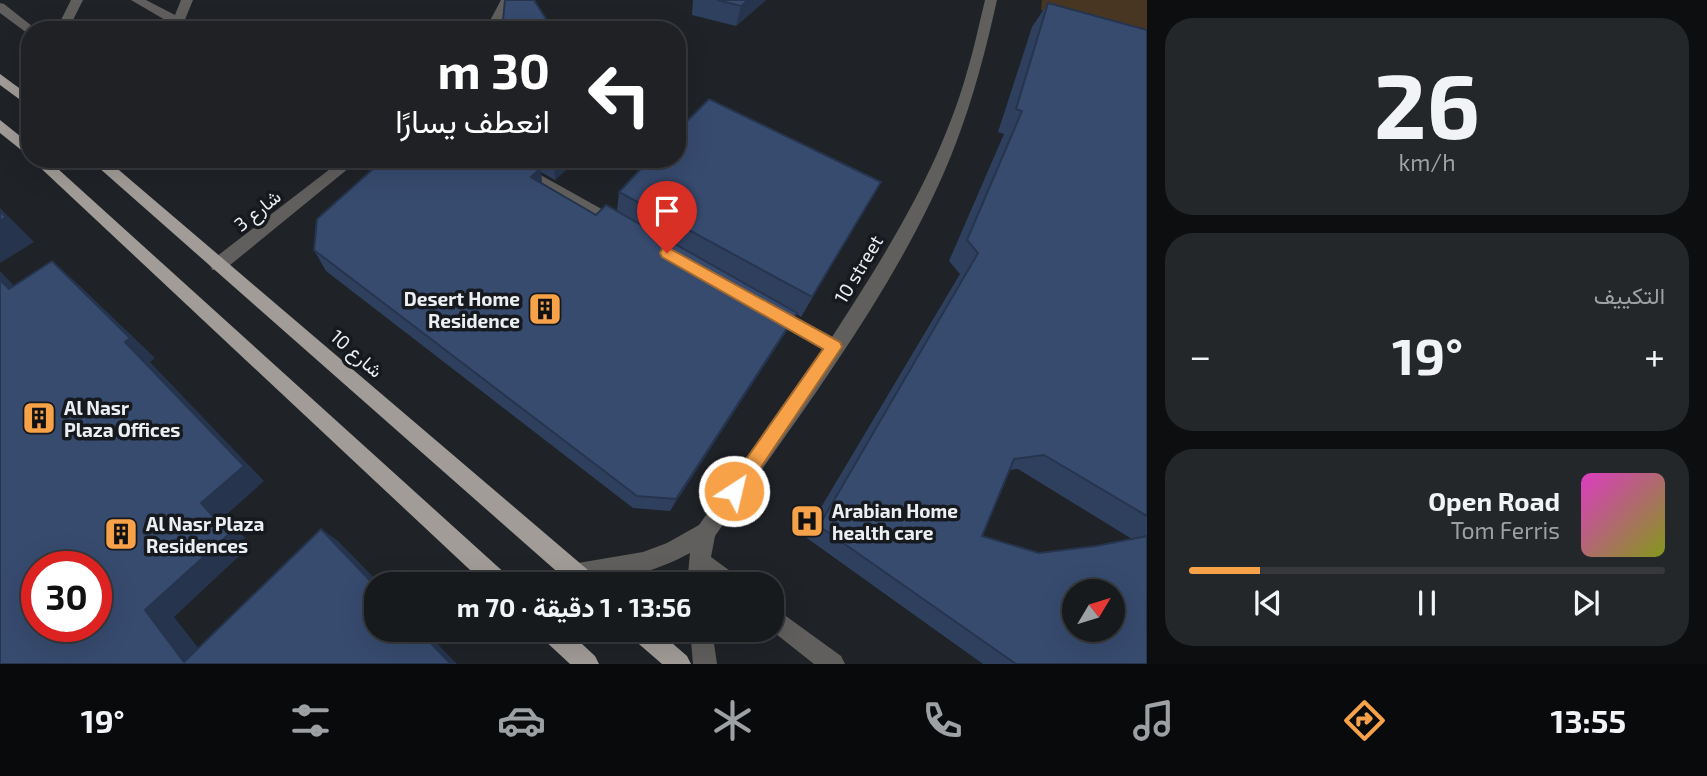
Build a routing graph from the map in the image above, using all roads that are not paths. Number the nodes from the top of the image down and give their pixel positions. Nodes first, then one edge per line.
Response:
1 (77, 0) edge
2 (137, 0) edge
3 (187, 0) edge
4 (507, 0) edge
5 (991, 0) edge
6 (0, 7) edge
7 (66, 21) edge
8 (170, 21) edge
9 (180, 21) edge
10 (496, 21) edge
11 (21, 23) edge
12 (0, 78) edge
13 (21, 96) edge
14 (0, 125) edge
15 (21, 144) edge
16 (48, 168) edge
17 (113, 168) edge
18 (342, 168) edge
19 (516, 168) edge
20 (631, 233) edge
21 (218, 265) junction
22 (762, 307) edge
23 (834, 347) junction
24 (706, 532) junction
25 (699, 562) junction
26 (487, 572) edge
27 (572, 572) edge
28 (607, 572) edge
29 (699, 572) edge
30 (713, 572) edge
31 (784, 626) edge
32 (563, 642) edge
33 (654, 642) edge
34 (702, 642) edge
35 (587, 664) edge
36 (679, 664) edge
37 (705, 664) edge
38 (833, 664) edge

1 - 7 street
2 - 8 street
3 - 9 street
4 - 10 street
5 - 23 street, 10 street
6 - 11 street
12 - 13 main road
14 - 15 main road
16 - 26 main road
17 - 21 main road, شارع 10
18 - 21 street, شارع 3
19 - 20 street
21 - 27 main road, شارع 10
22 - 23 street
23 - 24 street, 10 street
24 - 25 street
24 - 28 street
25 - 29 street
25 - 30 street
31 - 38 street
32 - 35 main road
33 - 36 main road
34 - 37 street

